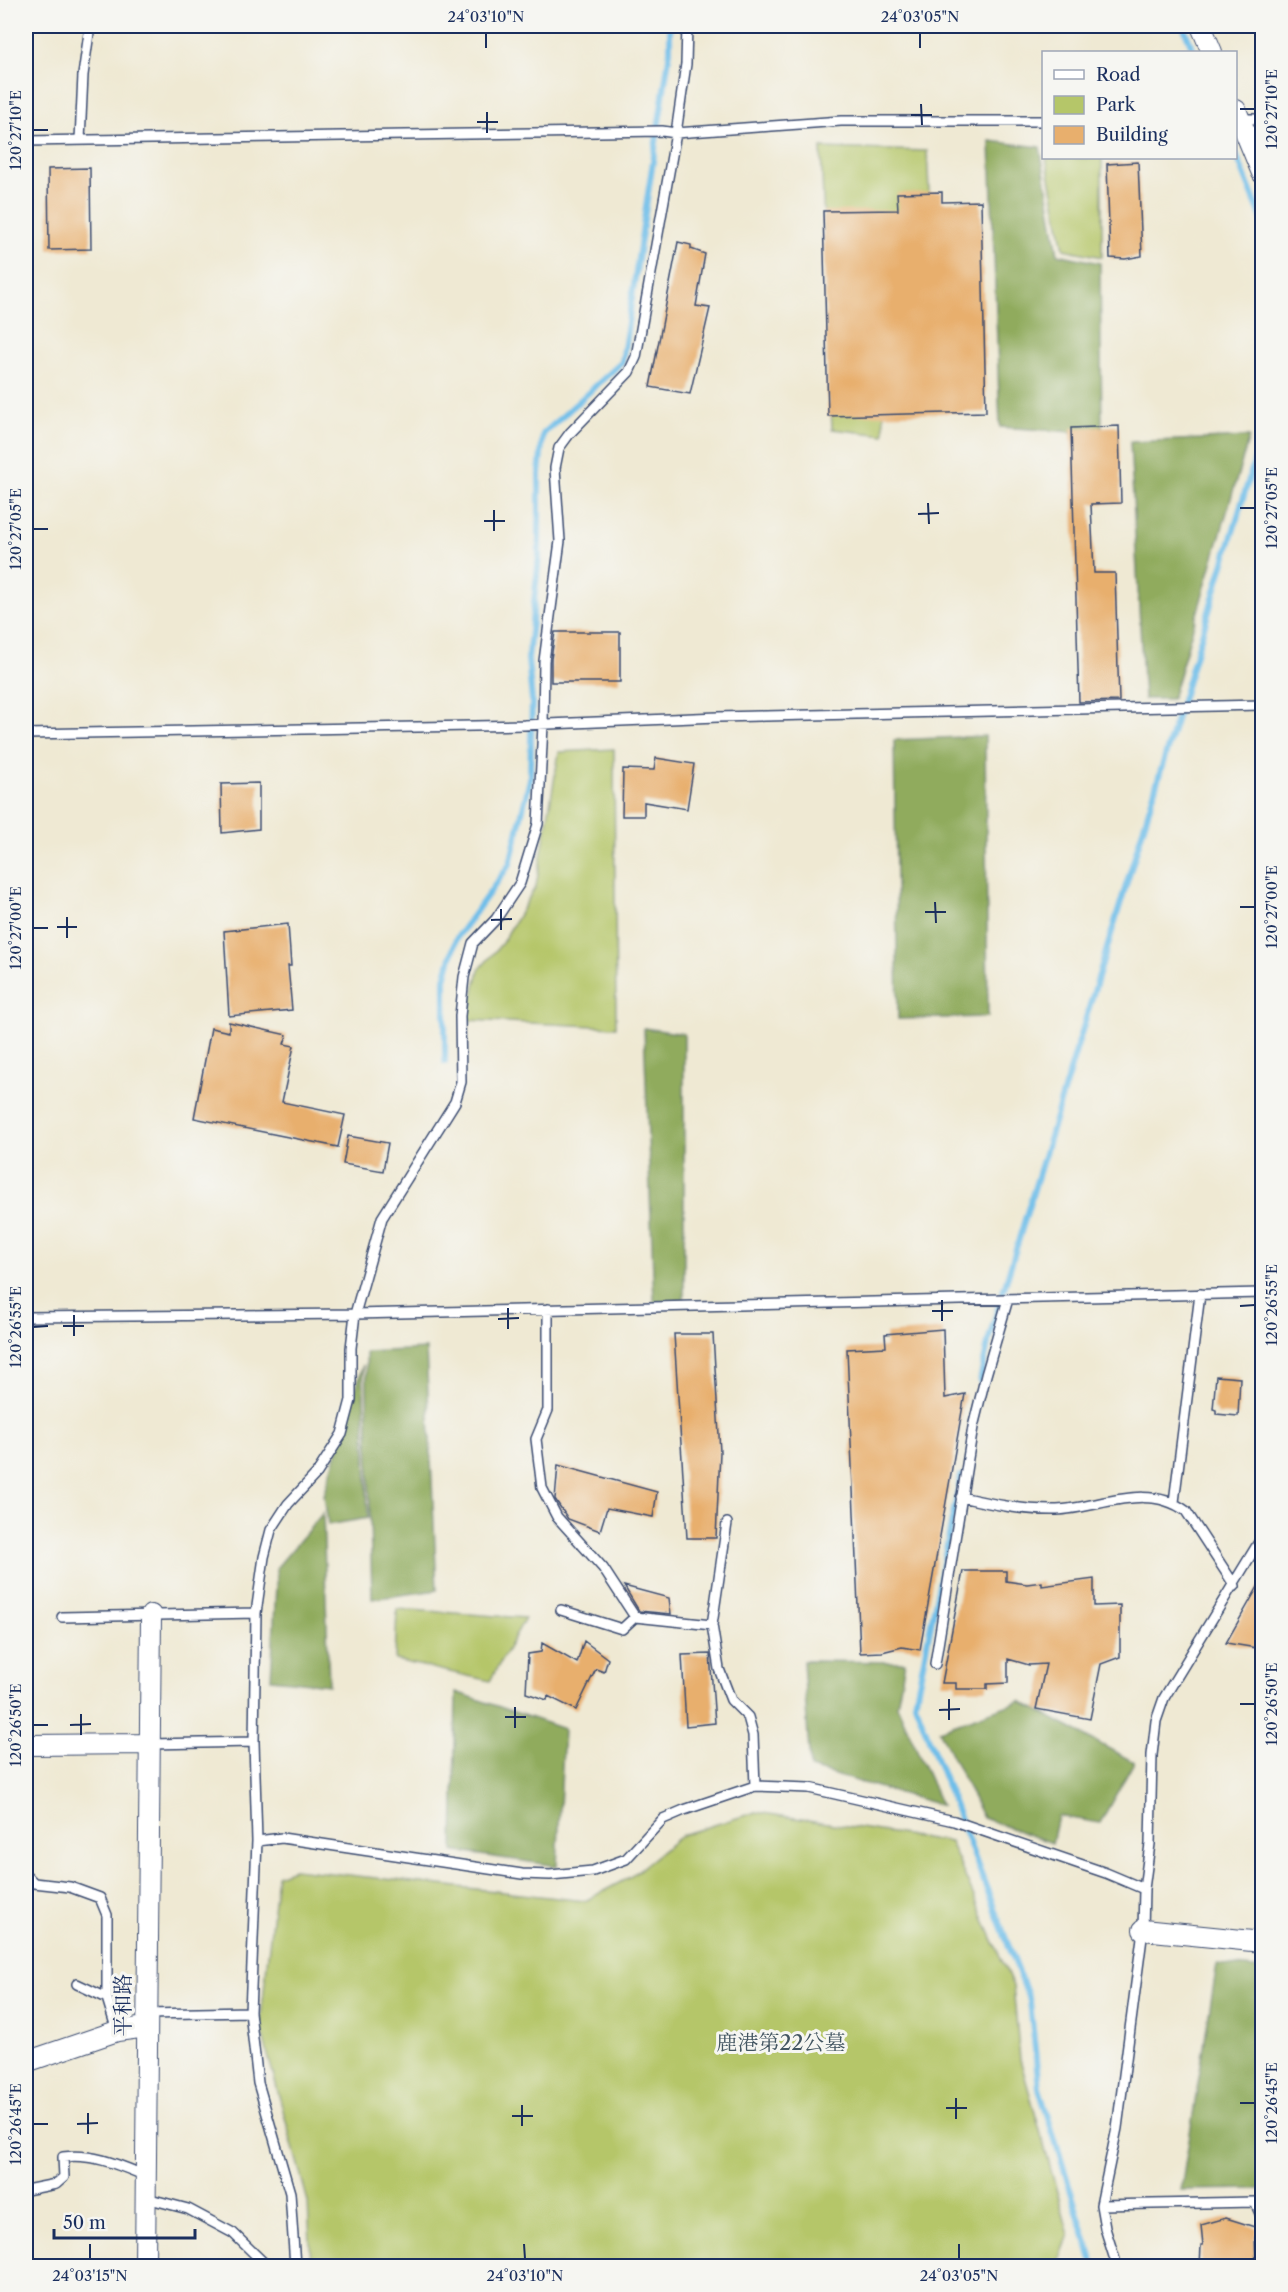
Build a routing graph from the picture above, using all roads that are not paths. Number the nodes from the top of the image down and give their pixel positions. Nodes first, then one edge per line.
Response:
1 (90, 26) edge
2 (687, 26) edge
3 (1201, 26) edge
4 (1212, 51) edge
5 (1237, 116) edge
6 (1263, 119) edge
7 (1042, 121) edge
8 (676, 133) junction
9 (80, 140) junction
10 (26, 141) edge
11 (1263, 173) edge
12 (1263, 705) edge
13 (543, 725) junction
14 (26, 734) edge
15 (1263, 1293) edge
16 (1200, 1294) junction
17 (1008, 1299) junction
18 (548, 1309) junction
19 (355, 1314) junction
20 (26, 1317) edge
21 (962, 1497) junction
22 (1174, 1502) junction
23 (727, 1523) dead end
24 (1263, 1537) edge
25 (1235, 1586) junction
26 (561, 1610) dead end
27 (256, 1613) junction
28 (150, 1615) junction
29 (62, 1617) dead end
30 (635, 1617) junction
31 (712, 1625) junction
32 (935, 1664) dead end
33 (254, 1742) junction
34 (150, 1744) junction
35 (26, 1745) edge
36 (755, 1786) junction
37 (257, 1841) junction
38 (26, 1875) edge
39 (1144, 1889) junction
40 (1143, 1930) junction
41 (1263, 1942) edge
42 (77, 1984) dead end
43 (106, 1998) junction
44 (250, 2012) junction
45 (147, 2020) junction
46 (117, 2031) junction
47 (26, 2062) edge
48 (146, 2176) junction
49 (26, 2190) edge
50 (146, 2198) junction
51 (1101, 2205) junction
52 (1263, 2218) edge
53 (145, 2266) edge
54 (267, 2266) edge
55 (295, 2266) edge
56 (1117, 2266) edge

1 - 9 lane
2 - 8 lane
3 - 4 street
5 - 6 lane
5 - 11 street
7 - 8 lane
8 - 9 lane
8 - 13 lane
9 - 10 lane
12 - 13 lane
13 - 14 lane
13 - 19 lane
15 - 16 lane
16 - 17 lane
16 - 22 lane
17 - 18 lane
17 - 21 lane
18 - 19 lane
18 - 30 lane
19 - 20 lane
19 - 27 lane
21 - 22 lane
21 - 32 lane
22 - 25 lane
23 - 31 lane
24 - 25 lane
25 - 39 lane
26 - 30 lane
27 - 28 lane
27 - 33 lane
28 - 29 lane
28 - 34 street, 平和路
30 - 31 lane
31 - 36 lane
33 - 34 lane
33 - 37 lane
34 - 35 street
34 - 45 street, 平和路
36 - 37 lane
36 - 39 lane
37 - 44 lane
38 - 43 lane
39 - 40 lane
40 - 41 street
40 - 51 lane
42 - 43 lane
43 - 46 lane
44 - 45 lane
44 - 55 lane
45 - 46 street
45 - 48 street, 平和路
46 - 47 street
48 - 49 lane
48 - 50 street, 平和路
50 - 53 street, 平和路
50 - 54 lane
51 - 52 lane
51 - 56 lane

